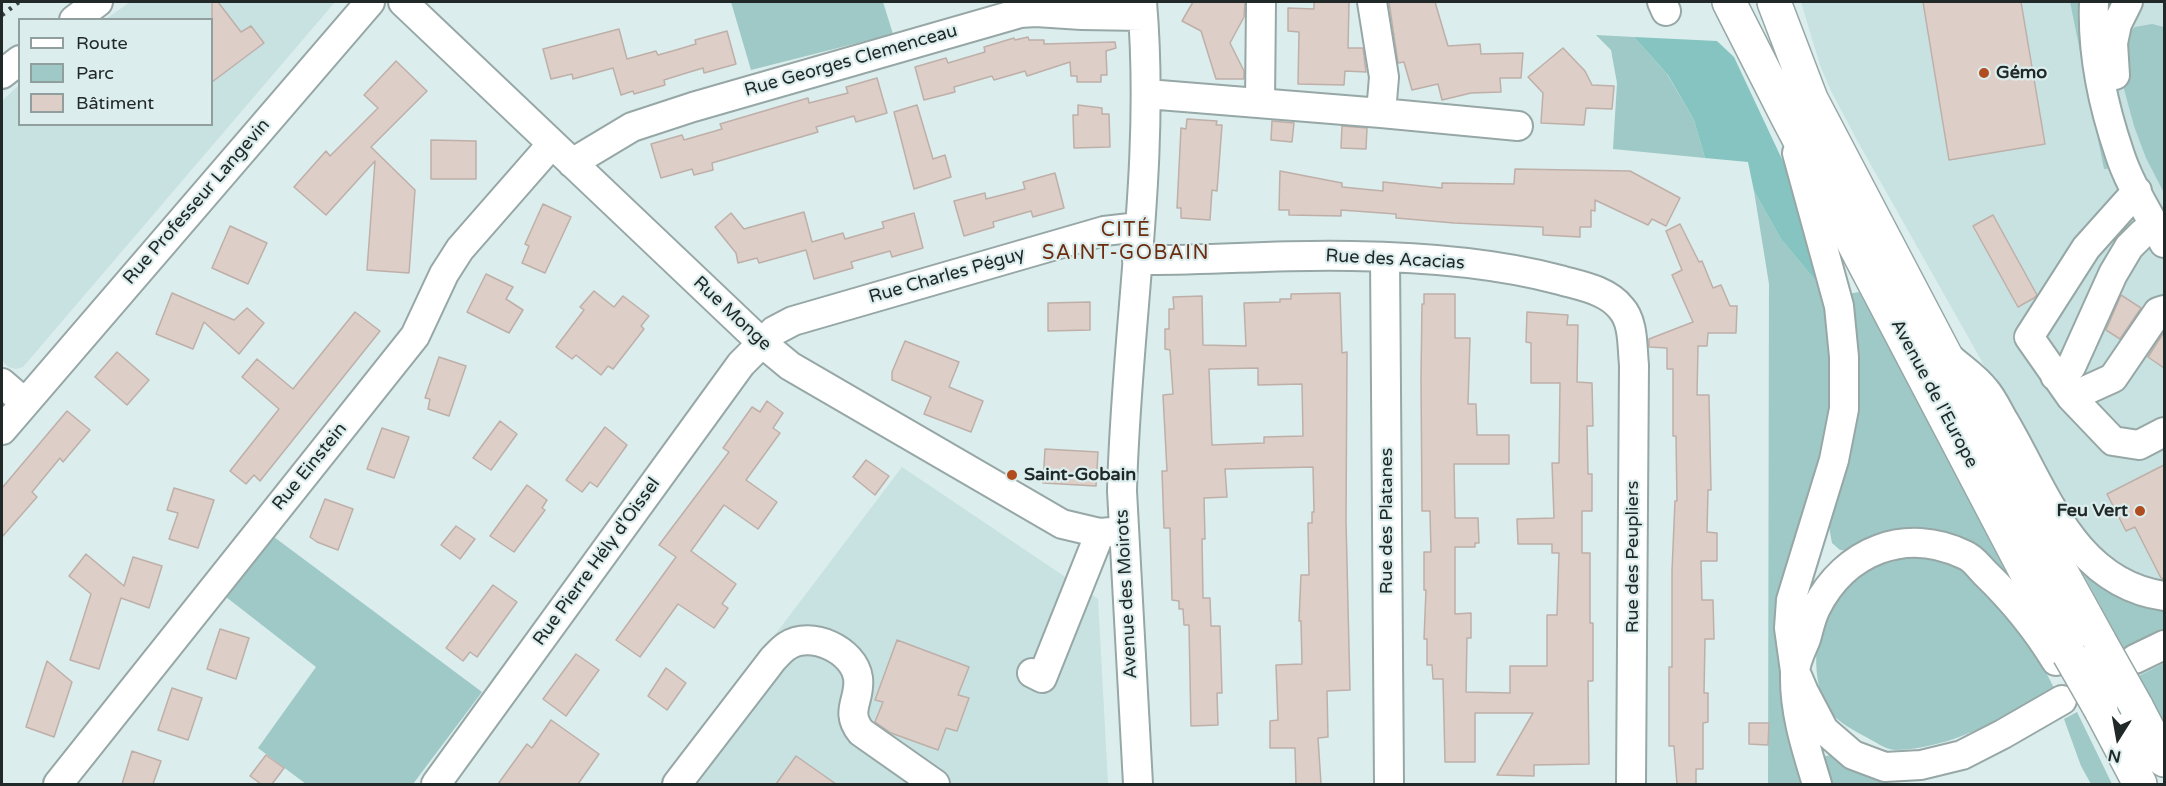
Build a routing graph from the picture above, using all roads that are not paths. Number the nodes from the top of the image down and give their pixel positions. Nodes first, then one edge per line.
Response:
1 (98, 2) edge
2 (370, 2) edge
3 (403, 2) edge
4 (1261, 2) edge
5 (1372, 2) edge
6 (1730, 2) edge
7 (1774, 2) edge
8 (2094, 2) edge
9 (2128, 2) edge
10 (1143, 9) edge
11 (77, 18) edge
12 (18, 62) edge
13 (2, 74) edge
14 (1147, 94) junction
15 (1260, 102) junction
16 (1381, 113) junction
17 (1787, 116) junction
18 (1518, 126) dead end
19 (561, 154) junction
20 (2137, 191) junction
21 (2162, 226) edge
22 (1139, 227) junction
23 (1385, 258) junction
24 (1137, 260) junction
25 (2164, 310) edge
26 (1631, 329) joint
27 (761, 342) junction
28 (1943, 351) junction
29 (2, 383) edge
30 (2063, 386) junction
31 (24, 402) junction
32 (2, 430) edge
33 (2164, 432) edge
34 (1112, 532) junction
35 (2164, 596) edge
36 (2164, 645) edge
37 (2063, 658) junction
38 (2135, 658) dead end
39 (1795, 671) junction
40 (1032, 673) dead end
41 (2062, 700) dead end
42 (2164, 760) edge
43 (57, 784) edge
44 (436, 784) edge
45 (677, 784) edge
46 (935, 784) edge
47 (1138, 784) edge
48 (1389, 784) edge
49 (1631, 784) edge
50 (1817, 784) edge
51 (2140, 784) edge

1 - 11 street
2 - 31 street, Rue Professeur Langevin
3 - 19 street, Rue Monge
4 - 15 street
5 - 16 street
6 - 17 main road, Avenue de l'Europe
7 - 28 main road, Avenue de l'Europe
8 - 20 street
9 - 21 street
10 - 14 street, Avenue des Moirots
10 - 19 street, Rue Georges Clemenceau
12 - 13 street
14 - 15 street
14 - 22 street, Avenue des Moirots
15 - 16 street
16 - 18 street
17 - 37 main road, Avenue de l'Europe
17 - 39 street
19 - 27 street, Rue Monge
19 - 43 street, Rue Einstein
20 - 21 street
20 - 30 street
21 - 30 street
22 - 24 street, Avenue des Moirots
22 - 27 street, Rue Charles Péguy
23 - 24 street, Rue des Acacias
23 - 26 street, Rue des Acacias
23 - 48 street, Rue des Platanes
24 - 34 street, Avenue des Moirots
25 - 30 street
26 - 49 street, Rue des Peupliers
27 - 34 street, Rue Monge
27 - 44 street, Rue Pierre Hély d'Oissel
28 - 35 street
28 - 42 main road, Avenue de l'Europe, bridge
29 - 31 street
30 - 33 street
31 - 32 street, Rue Professeur Langevin
34 - 40 street
34 - 47 street, Avenue des Moirots
36 - 38 street
37 - 39 street
37 - 51 main road, Avenue de l'Europe, bridge
39 - 41 street
39 - 50 street
45 - 46 street

